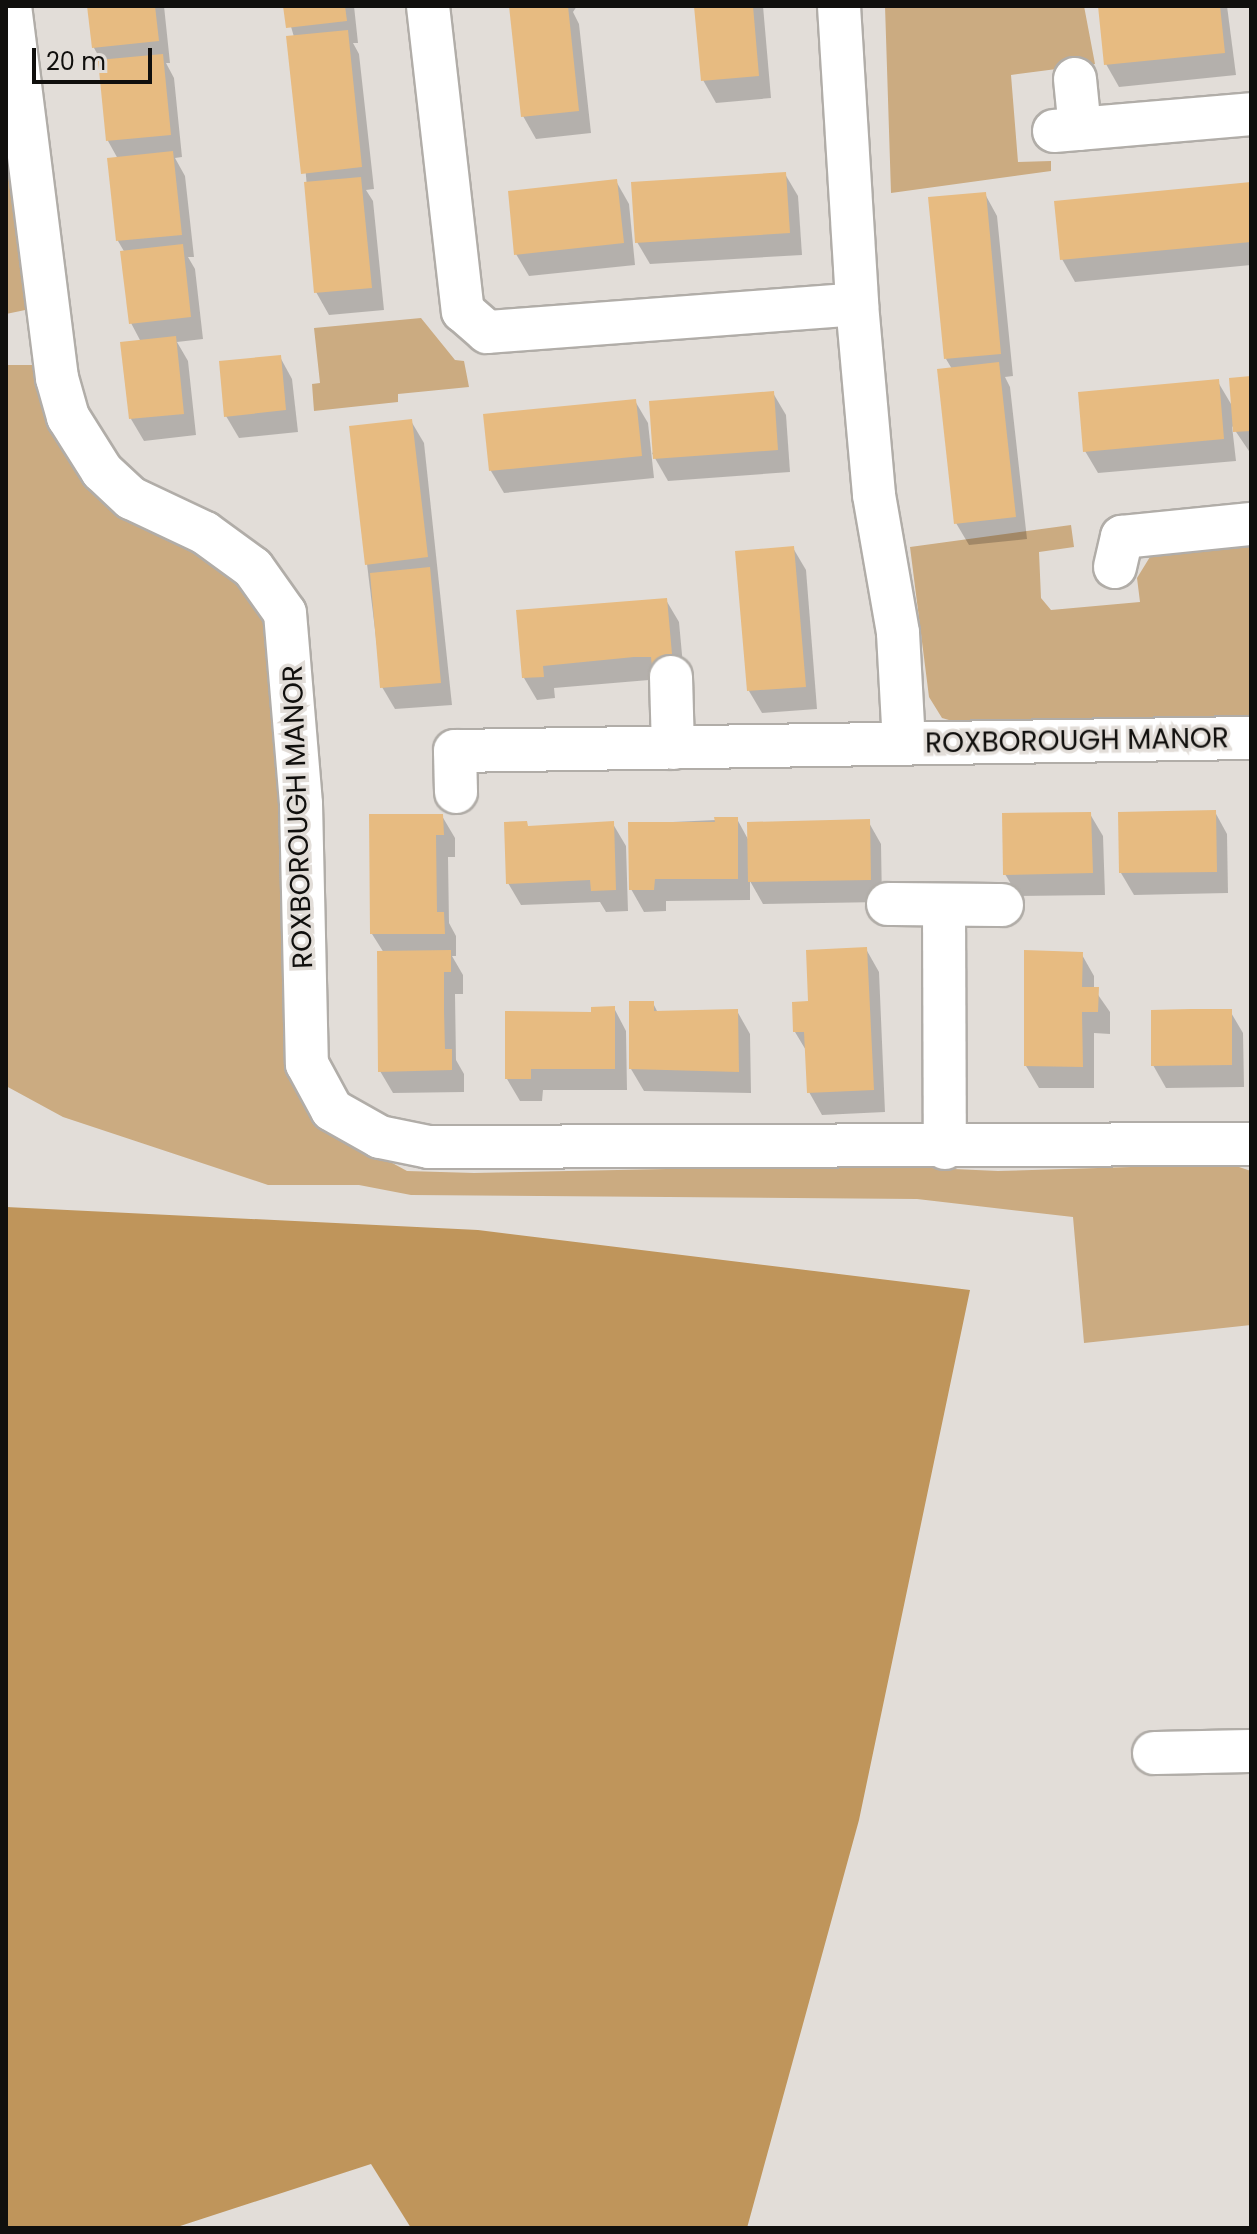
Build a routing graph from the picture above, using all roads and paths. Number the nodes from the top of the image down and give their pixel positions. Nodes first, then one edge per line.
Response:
1 (10, 6) edge
2 (428, 6) edge
3 (839, 6) edge
4 (1075, 79) dead end
5 (1251, 114) edge
6 (857, 304) junction
7 (1251, 524) edge
8 (1115, 567) dead end
9 (671, 677) dead end
10 (1251, 738) edge
11 (904, 744) junction
12 (673, 748) junction
13 (456, 792) dead end
14 (888, 904) dead end
15 (944, 905) junction
16 (1002, 905) dead end
17 (1251, 1144) edge
18 (945, 1148) junction
19 (1251, 1751) edge
20 (1154, 1753) dead end

1 - 18 street, ROXBOROUGH MANOR
2 - 6 street
3 - 6 street, ROXBOROUGH MANOR
4 - 5 street
6 - 11 street, ROXBOROUGH MANOR
7 - 8 street
9 - 12 street
10 - 11 street, ROXBOROUGH MANOR
11 - 12 street, ROXBOROUGH MANOR
12 - 13 street, ROXBOROUGH MANOR
14 - 15 street
15 - 16 street
15 - 18 street
17 - 18 street, ROXBOROUGH MANOR
19 - 20 street

